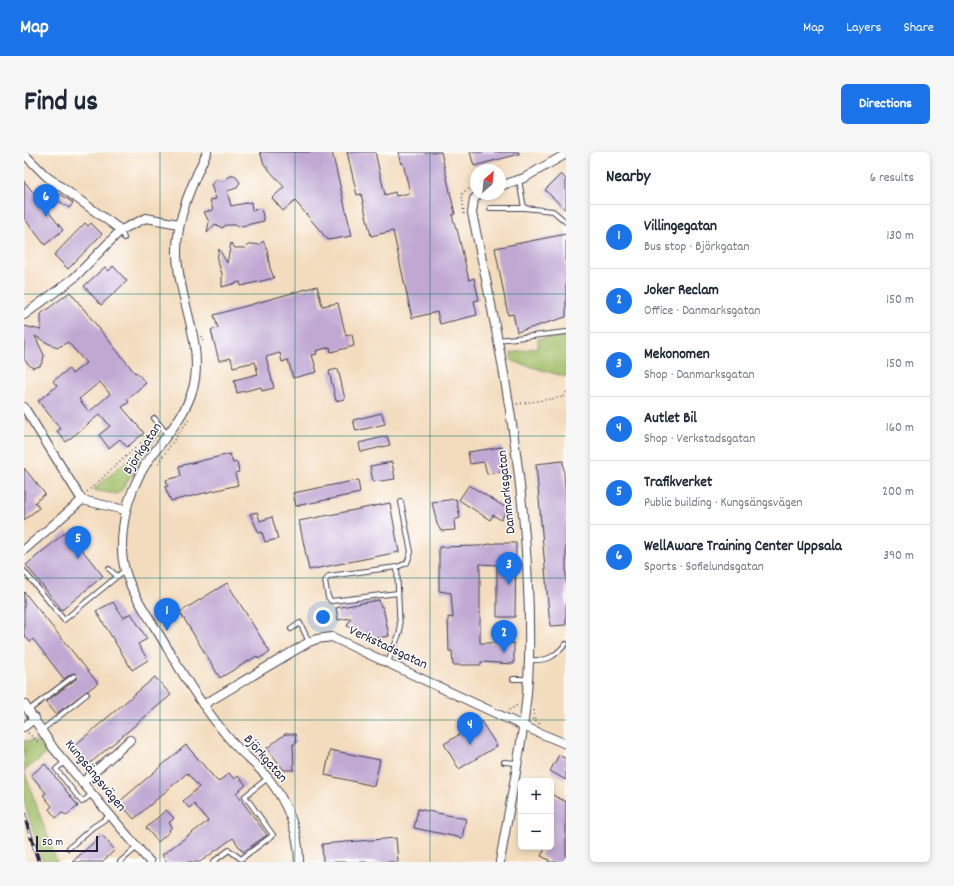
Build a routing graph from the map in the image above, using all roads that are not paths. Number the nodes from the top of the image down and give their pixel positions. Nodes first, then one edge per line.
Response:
1 (207, 152) edge
2 (24, 154) edge
3 (566, 154) edge
4 (518, 180) junction
5 (506, 184) edge
6 (474, 200) edge
7 (490, 208) dead end
8 (524, 208) junction
9 (566, 222) edge
10 (179, 224) junction
11 (121, 230) junction
12 (124, 238) dead end
13 (24, 314) edge
14 (566, 332) edge
15 (498, 340) junction
16 (24, 407) edge
17 (154, 418) dead end
18 (167, 434) junction
19 (82, 500) junction
20 (401, 502) dead end
21 (125, 510) junction
22 (24, 550) edge
23 (397, 567) junction
24 (109, 569) dead end
25 (125, 570) junction
26 (24, 571) edge
27 (117, 576) junction
28 (398, 593) junction
29 (291, 629) dead end
30 (309, 642) junction
31 (566, 644) edge
32 (529, 660) junction
33 (388, 662) junction
34 (74, 676) dead end
35 (513, 679) dead end
36 (528, 679) junction
37 (87, 694) dead end
38 (203, 705) junction
39 (26, 707) edge
40 (35, 718) junction
41 (523, 726) junction
42 (24, 727) edge
43 (42, 730) junction
44 (130, 740) dead end
45 (566, 744) edge
46 (65, 762) junction
47 (504, 762) dead end
48 (517, 763) junction
49 (268, 778) junction
50 (82, 783) junction
51 (92, 794) junction
52 (110, 816) junction
53 (137, 847) junction
54 (69, 848) dead end
55 (120, 862) edge
56 (150, 862) edge
57 (213, 862) edge
58 (299, 862) edge
59 (500, 862) edge

1 - 10 street, Björkgatan
2 - 11 street
3 - 4 street
4 - 5 street
4 - 8 lane
6 - 15 street, Danmarksgatan
7 - 8 lane
8 - 9 lane
10 - 11 street
10 - 18 street, Björkgatan
11 - 12 lane
11 - 13 street
14 - 15 lane
15 - 32 street, Danmarksgatan
16 - 19 street
17 - 18 lane
18 - 21 street, Björkgatan
19 - 21 street
19 - 22 street
20 - 23 lane
21 - 25 street, Björkgatan
23 - 28 lane
23 - 28 lane
24 - 27 lane
25 - 27 lane
25 - 38 street, Björkgatan
26 - 27 lane
28 - 33 lane
29 - 30 lane
30 - 33 street, Verkstadsgatan
30 - 38 street, Verkstadsgatan
31 - 32 lane
32 - 36 street, Danmarksgatan
33 - 41 street, Verkstadsgatan
34 - 39 lane
35 - 36 lane
36 - 41 street, Danmarksgatan
37 - 43 lane
38 - 49 street, Björkgatan
39 - 40 street, Kungsängsvägen
40 - 42 street
40 - 43 street, Kungsängsvägen
41 - 45 street, Verkstadsgatan
41 - 48 street, Danmarksgatan
43 - 46 street, Kungsängsvägen
44 - 50 street
46 - 50 street, Kungsängsvägen
46 - 51 lane
47 - 48 lane
48 - 59 street, Danmarksgatan
49 - 57 lane
49 - 58 street, Björkgatan
50 - 51 street, Kungsängsvägen
51 - 52 street, Kungsängsvägen
52 - 53 street, Kungsängsvägen
52 - 54 lane
53 - 55 lane
53 - 56 street, Kungsängsvägen

